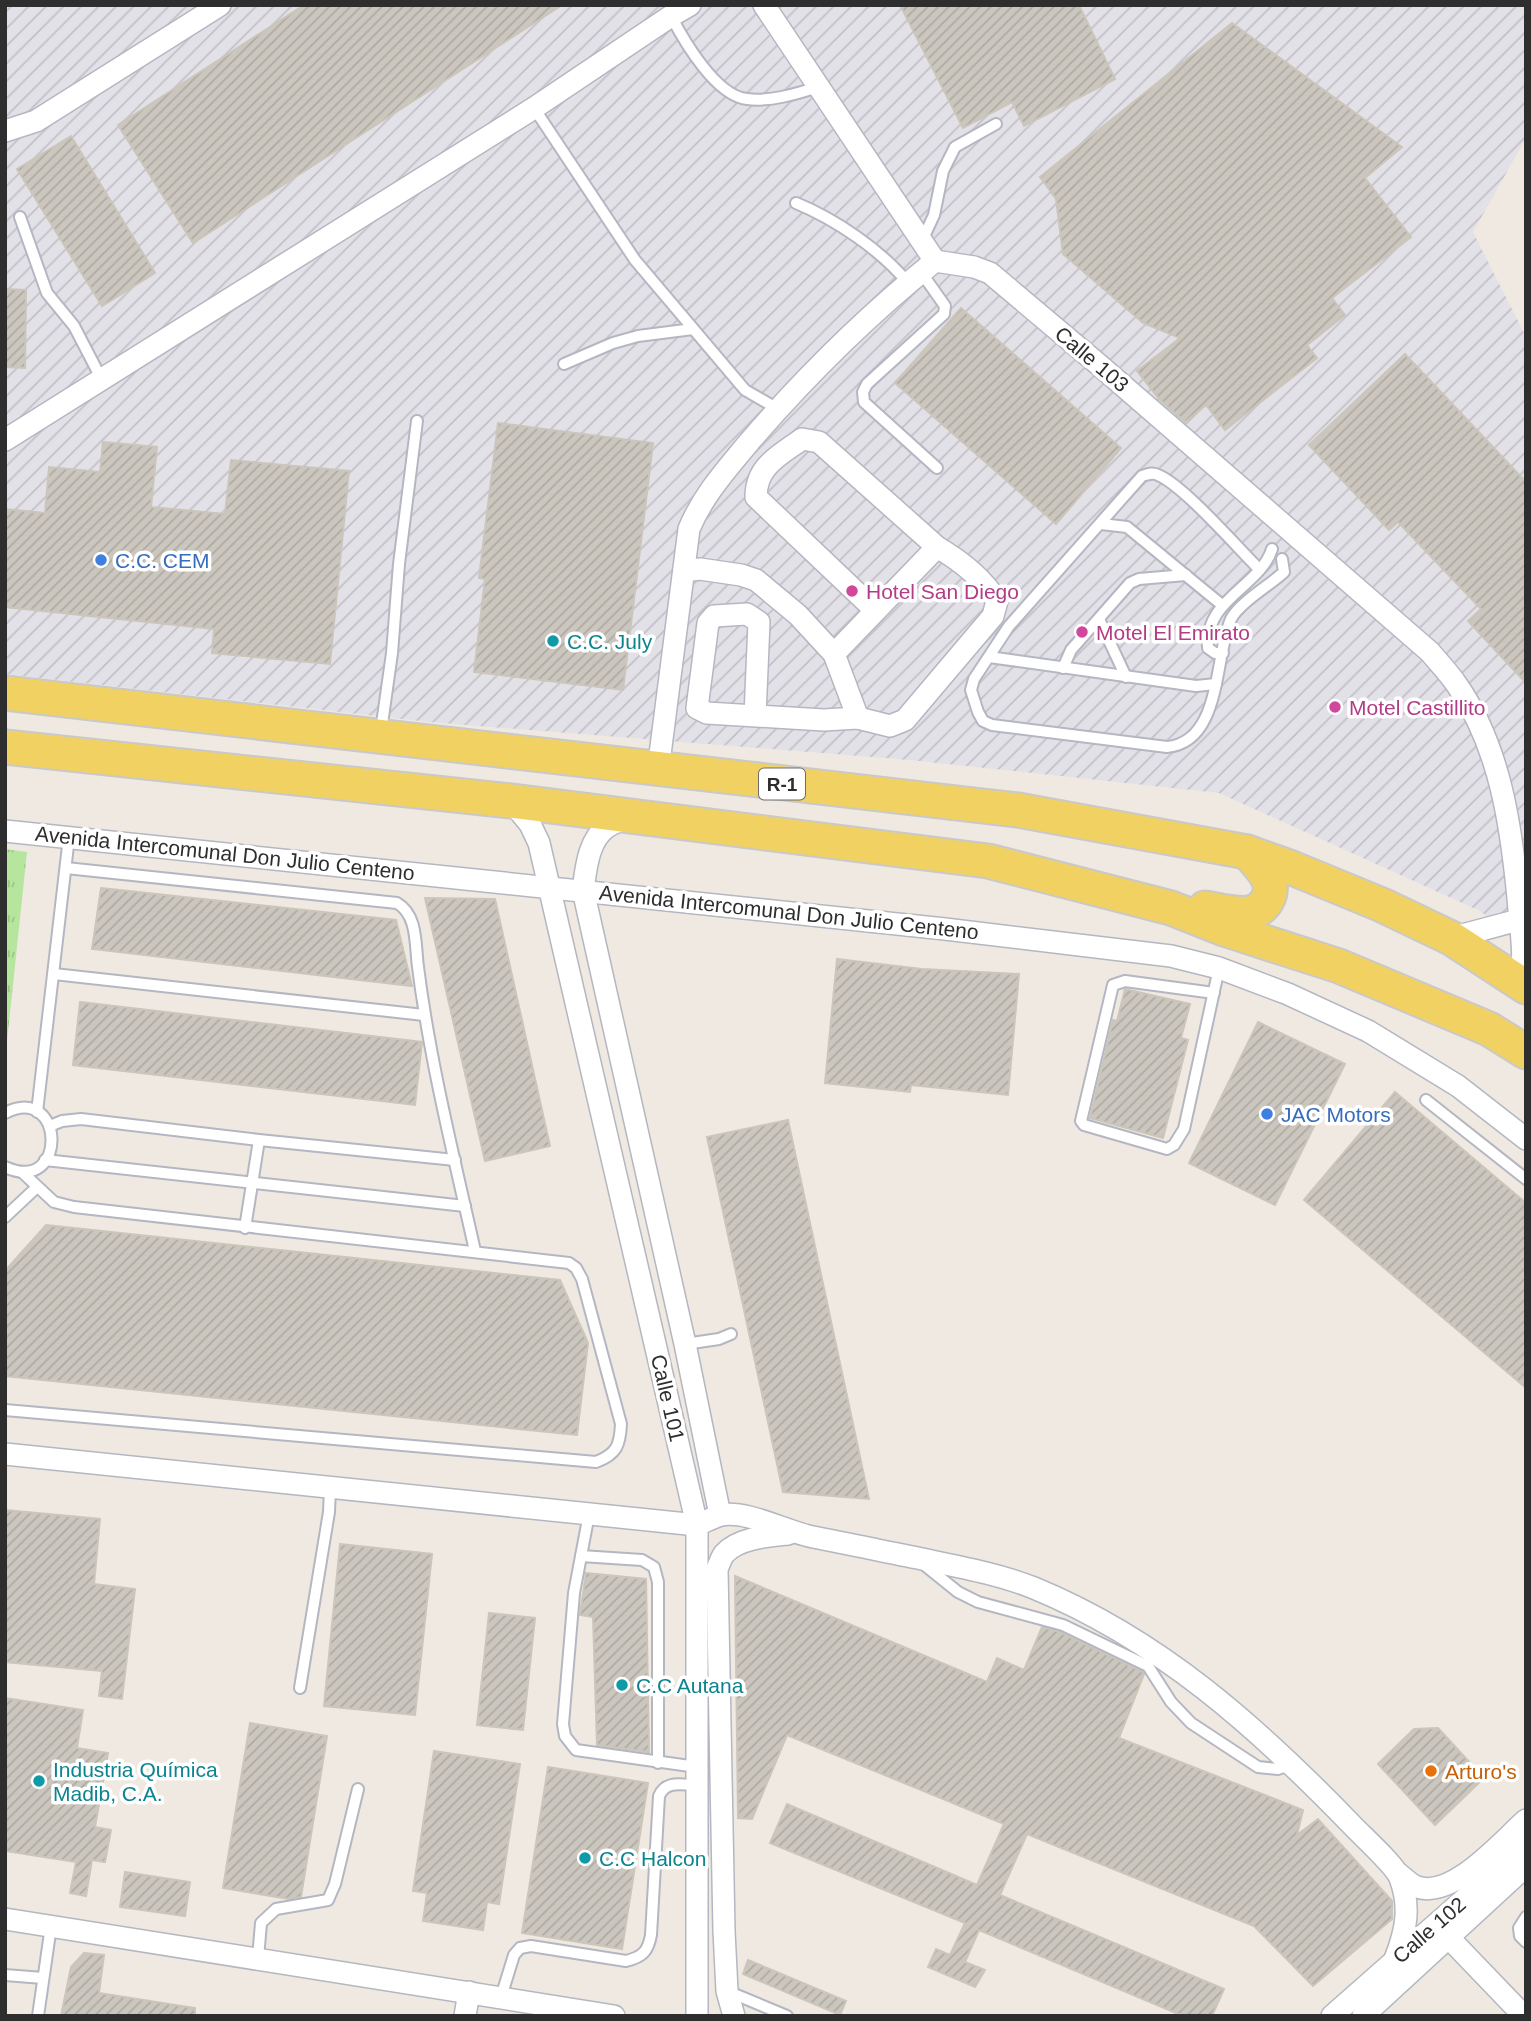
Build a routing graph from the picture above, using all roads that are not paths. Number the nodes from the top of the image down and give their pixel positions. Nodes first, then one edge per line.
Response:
1 (220, 5) edge
2 (690, 5) edge
3 (764, 5) edge
4 (667, 10) edge
5 (818, 86) junction
6 (534, 108) junction
7 (996, 124) dead end
8 (5, 131) edge
9 (796, 203) dead end
10 (20, 217) dead end
11 (922, 243) junction
12 (921, 272) junction
13 (693, 328) junction
14 (564, 364) dead end
15 (102, 380) junction
16 (778, 409) junction
17 (417, 421) dead end
18 (5, 440) edge
19 (937, 468) dead end
20 (1101, 524) junction
21 (937, 547) junction
22 (1272, 550) dead end
23 (1282, 559) dead end
24 (1259, 569) junction
25 (684, 571) junction
26 (1186, 575) junction
27 (1223, 605) junction
28 (875, 610) junction
29 (1099, 619) junction
30 (1223, 653) junction
31 (834, 654) junction
32 (989, 657) junction
33 (1063, 668) junction
34 (1126, 677) junction
35 (1216, 684) junction
36 (5, 693) edge
37 (755, 716) junction
38 (858, 718) junction
39 (380, 737) junction
40 (15, 747) edge
41 (658, 770) junction
42 (510, 801) junction
43 (628, 817) junction
44 (5, 831) edge
45 (69, 837) junction
46 (1247, 852) junction
47 (66, 868) junction
48 (549, 887) junction
49 (583, 890) junction
50 (1171, 908) junction
51 (1523, 918) edge
52 (1451, 938) junction
53 (1219, 968) junction
54 (54, 974) junction
55 (1523, 985) edge
56 (1214, 993) junction
57 (424, 1015) junction
58 (1526, 1052) edge
59 (1426, 1100) dead end
60 (37, 1112) junction
61 (5, 1113) edge
62 (50, 1126) junction
63 (1526, 1139) edge
64 (260, 1140) junction
65 (45, 1160) junction
66 (455, 1160) junction
67 (5, 1167) edge
68 (22, 1172) junction
69 (1526, 1179) edge
70 (252, 1183) junction
71 (37, 1186) junction
72 (465, 1206) junction
73 (5, 1216) edge
74 (245, 1228) junction
75 (475, 1251) junction
76 (732, 1334) dead end
77 (685, 1344) junction
78 (5, 1410) edge
79 (5, 1454) edge
80 (330, 1489) junction
81 (589, 1514) junction
82 (720, 1515) junction
83 (697, 1525) junction
84 (797, 1534) junction
85 (581, 1556) junction
86 (914, 1558) junction
87 (300, 1688) dead end
88 (658, 1763) junction
89 (1292, 1764) junction
90 (696, 1776) junction
91 (358, 1789) dead end
92 (1526, 1820) edge
93 (1526, 1845) edge
94 (1526, 1866) edge
95 (1399, 1874) junction
96 (724, 1917) junction
97 (1526, 1917) edge
98 (5, 1919) edge
99 (696, 1919) junction
100 (51, 1926) junction
101 (1449, 1938) junction
102 (1526, 1942) edge
103 (258, 1958) junction
104 (1395, 1959) junction
105 (5, 1975) edge
106 (43, 1978) junction
107 (727, 1991) junction
108 (469, 1992) junction
109 (501, 1997) junction
110 (37, 2016) edge
111 (465, 2016) edge
112 (614, 2016) edge
113 (697, 2016) edge
114 (734, 2016) edge
115 (787, 2016) edge
116 (1332, 2016) edge
117 (1363, 2016) edge
118 (1524, 2016) edge

1 - 8 street
2 - 4 street
3 - 5 street
4 - 5 lane
4 - 6 street
5 - 11 street
6 - 13 lane
6 - 15 street
7 - 11 lane
9 - 12 lane
10 - 15 lane
11 - 12 street
12 - 16 street
12 - 19 lane
12 - 51 street, Calle 103
13 - 14 lane
13 - 16 lane
15 - 18 street
16 - 25 street
17 - 39 lane
20 - 24 lane
20 - 26 lane
20 - 32 lane
21 - 28 street
21 - 28 street
21 - 38 street
22 - 24 lane
23 - 30 lane
24 - 27 lane
25 - 31 street
25 - 41 street
26 - 27 lane
26 - 29 lane
27 - 30 lane
28 - 31 street
29 - 33 lane
29 - 34 lane
30 - 35 lane
31 - 38 street
32 - 33 lane
32 - 35 lane
33 - 34 lane
34 - 35 lane
36 - 39 main road, R-1
37 - 37 street
37 - 38 street
39 - 41 main road, R-1
40 - 42 main road
41 - 46 main road, R-1
42 - 43 main road
42 - 48 street, Calle 101
43 - 49 street, Calle 101
43 - 50 main road
44 - 45 street, Avenida Intercomunal Don Julio Centeno
45 - 47 lane
45 - 48 street, Avenida Intercomunal Don Julio Centeno
46 - 50 main road
46 - 52 main road, R-1
47 - 54 lane
47 - 57 lane
48 - 49 street, Avenida Intercomunal Don Julio Centeno
48 - 83 street, Calle 101
49 - 53 street, Avenida Intercomunal Don Julio Centeno
49 - 77 street, Calle 101
50 - 58 main road
51 - 52 street
51 - 55 street, Calle 103
52 - 55 main road, R-1
53 - 56 lane
53 - 63 street, Avenida Intercomunal Don Julio Centeno
54 - 57 lane
54 - 60 lane
56 - 56 lane
57 - 66 lane
59 - 69 lane
60 - 61 lane
60 - 62 lane
62 - 64 lane
62 - 65 lane
64 - 66 lane
64 - 70 lane
65 - 68 lane
65 - 70 lane
66 - 72 lane
67 - 68 lane
68 - 71 lane
70 - 72 lane
70 - 74 lane
71 - 73 lane
71 - 74 lane
72 - 75 lane
74 - 75 lane
75 - 78 lane
76 - 77 lane
77 - 82 street, Calle 101
79 - 80 street
80 - 81 street
80 - 87 lane
81 - 83 street
81 - 85 lane
82 - 83 street
82 - 84 street
83 - 90 street, Calle 101
84 - 86 street
84 - 96 street
85 - 88 lane
85 - 88 lane
86 - 89 street
86 - 89 lane
88 - 90 lane
89 - 95 street
90 - 99 street, Calle 101
90 - 109 lane
91 - 103 lane
92 - 95 street, Calle 102
93 - 104 street, Calle 102
94 - 101 street, Calle 102
95 - 104 street
96 - 99 street
96 - 107 street
97 - 102 lane
98 - 100 street
99 - 113 street, Calle 101
100 - 103 street
100 - 106 lane
101 - 117 street, Calle 102
101 - 118 street
103 - 108 street
104 - 116 street, Calle 102
105 - 106 lane
106 - 110 lane
107 - 114 street
107 - 115 lane
108 - 109 street
108 - 111 street
109 - 112 street

